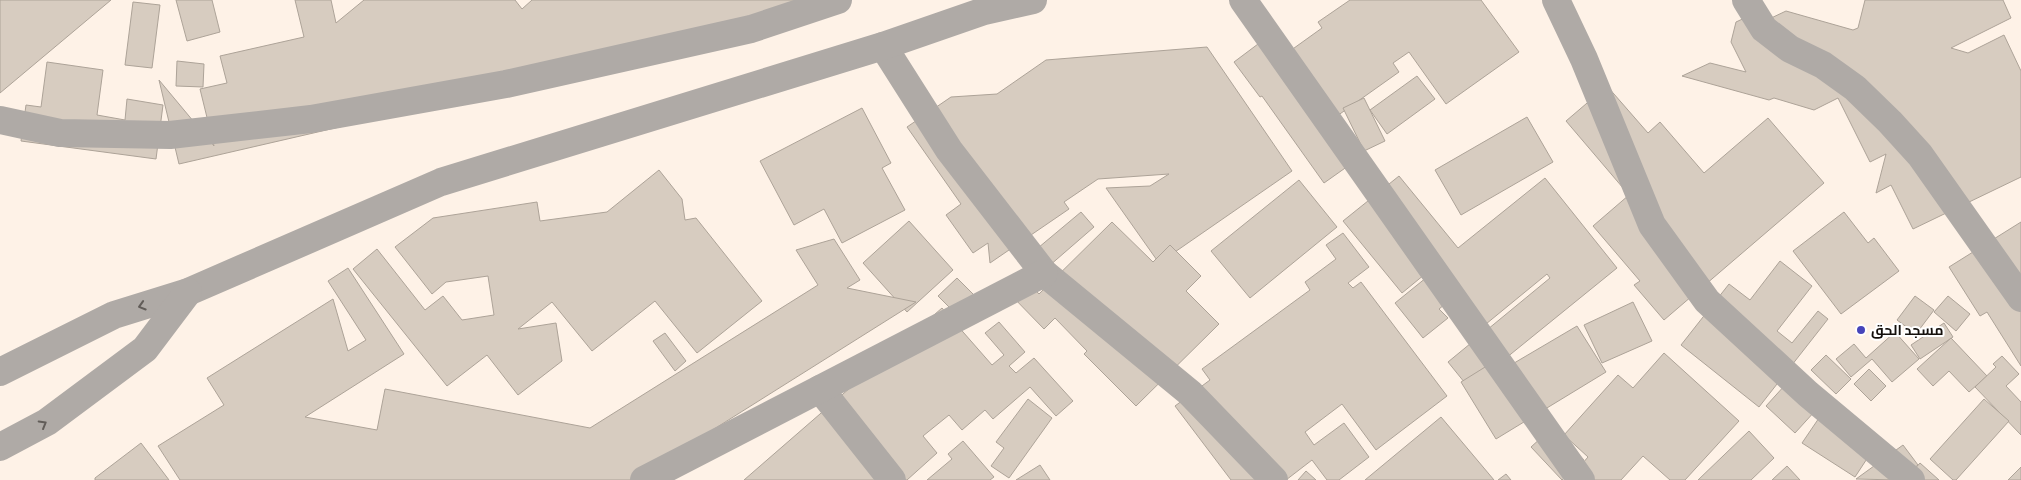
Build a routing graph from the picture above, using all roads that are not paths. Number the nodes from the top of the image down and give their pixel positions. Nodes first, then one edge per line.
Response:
1 (838, 0) edge
2 (1033, 0) edge
3 (1243, 0) edge
4 (1556, 0) edge
5 (1746, 0) edge
6 (983, 6) edge
7 (883, 46) junction
8 (0, 120) edge
9 (1044, 273) junction
10 (188, 292) junction
11 (2021, 298) edge
12 (0, 372) edge
13 (820, 389) junction
14 (0, 446) edge
15 (644, 480) edge
16 (892, 480) edge
17 (1274, 480) edge
18 (1581, 480) edge
19 (1911, 480) edge

1 - 8 street
2 - 6 street
3 - 18 street
4 - 19 street
5 - 11 street
6 - 7 street
7 - 9 street
7 - 10 street
9 - 13 street
9 - 17 street
10 -> 12 street
14 -> 10 street
13 - 15 street
13 - 16 street

